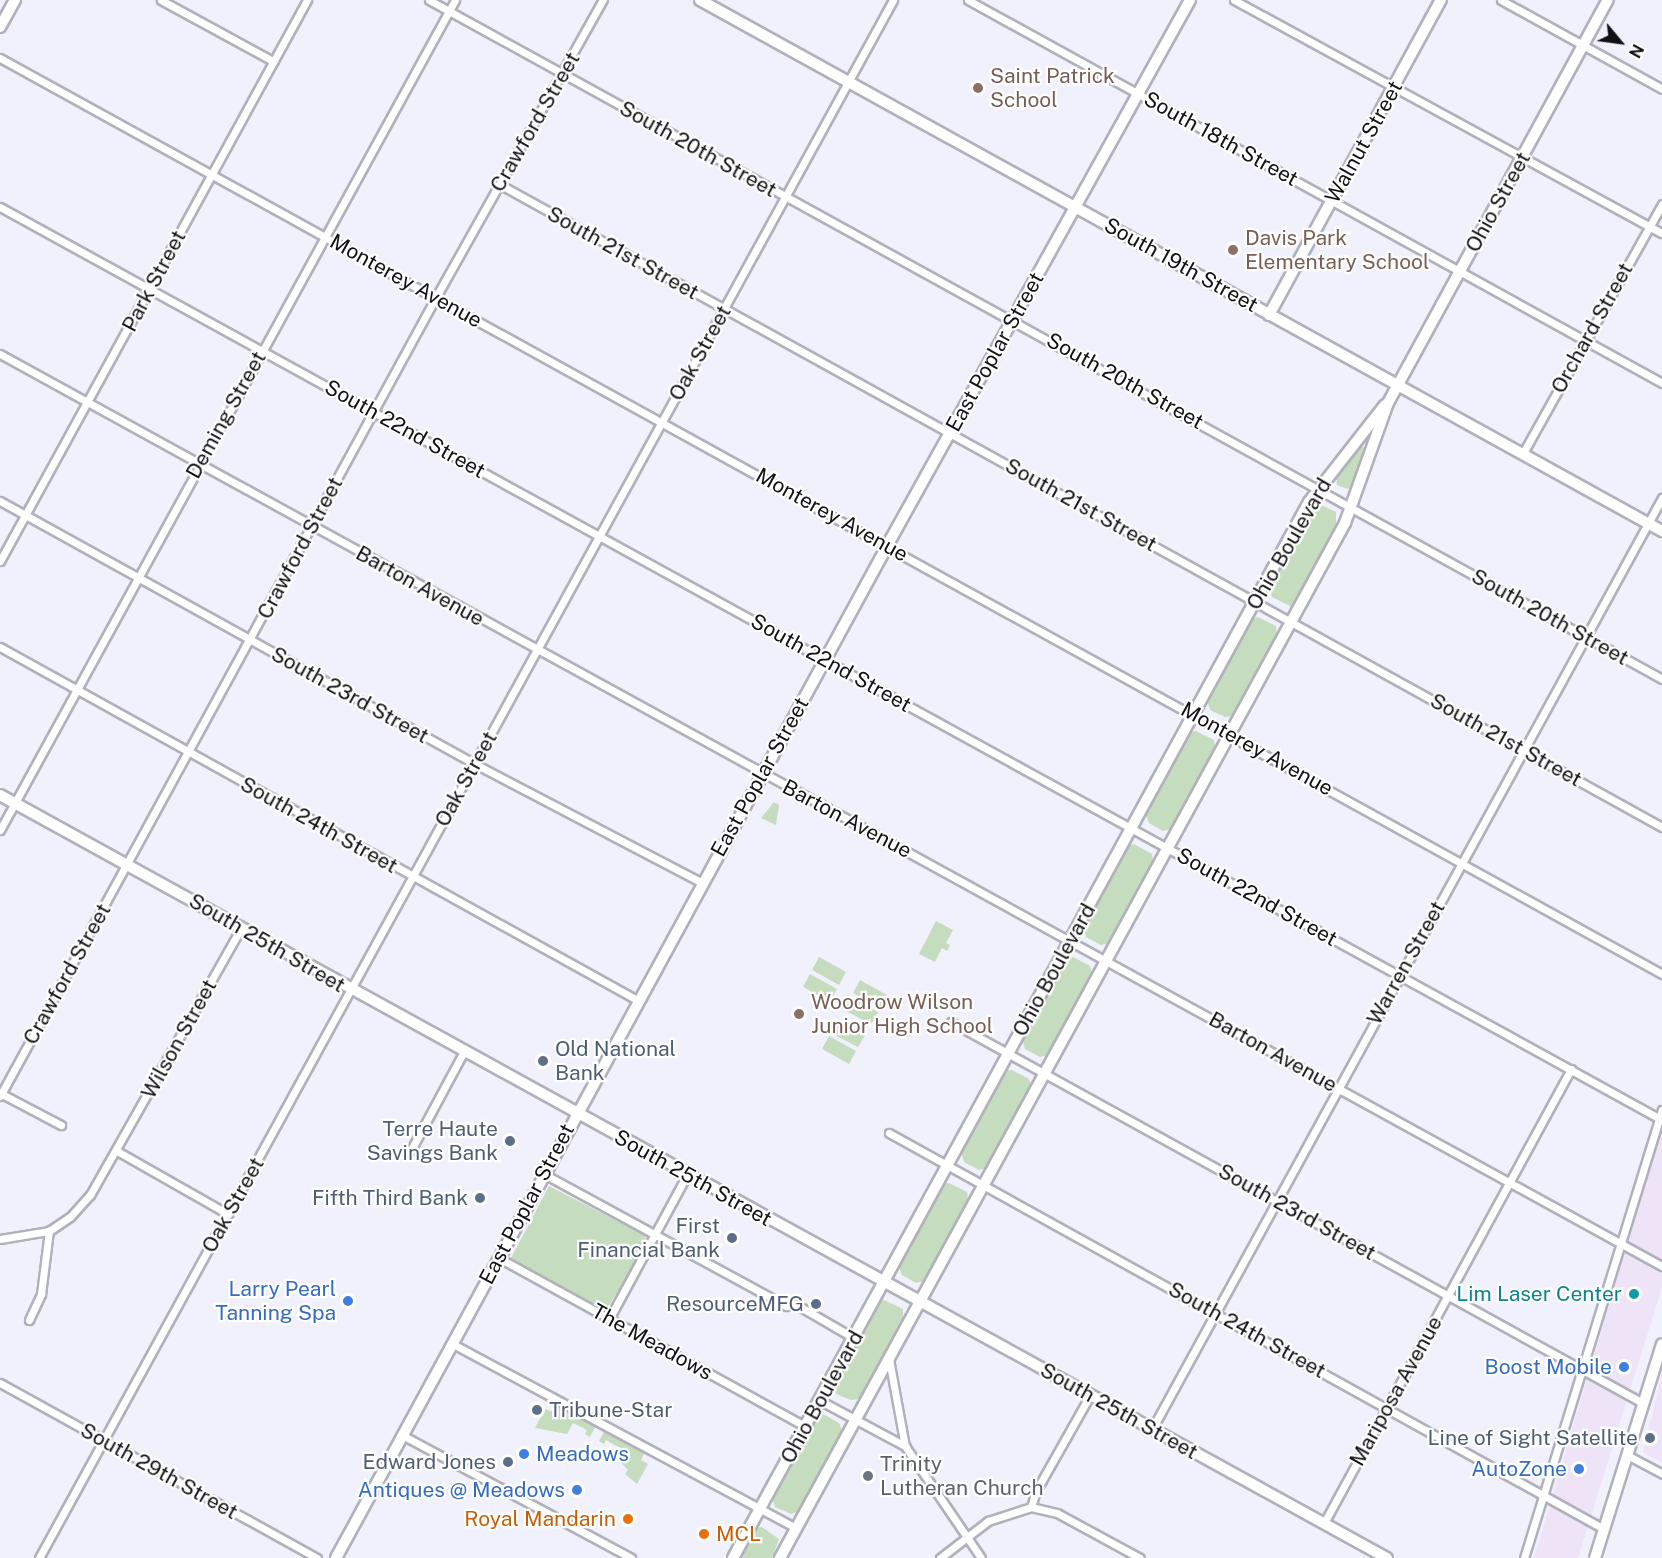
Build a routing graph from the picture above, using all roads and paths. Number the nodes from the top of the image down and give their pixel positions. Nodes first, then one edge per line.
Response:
1 (15, 0) edge
2 (161, 0) edge
3 (307, 0) edge
4 (429, 0) edge
5 (455, 0) edge
6 (603, 0) edge
7 (700, 0) edge
8 (893, 0) edge
9 (968, 0) edge
10 (1190, 0) edge
11 (1234, 0) edge
12 (1441, 0) edge
13 (1501, 0) edge
14 (1608, 0) edge
15 (449, 11) junction
16 (0, 27) edge
17 (1583, 46) junction
18 (0, 58) edge
19 (273, 61) junction
20 (561, 74) junction
21 (849, 82) junction
22 (1394, 88) junction
23 (1662, 89) edge
24 (1138, 93) junction
25 (1522, 158) junction
26 (211, 175) junction
27 (499, 184) junction
28 (786, 197) junction
29 (1331, 200) junction
30 (1662, 204) edge
31 (1074, 206) junction
32 (0, 207) edge
33 (1649, 226) junction
34 (1662, 233) edge
35 (324, 236) junction
36 (1459, 272) junction
37 (150, 290) junction
38 (436, 297) junction
39 (724, 309) junction
40 (1269, 315) junction
41 (1012, 320) junction
42 (1585, 341) junction
43 (263, 349) junction
44 (0, 354) edge
45 (1662, 382) edge
46 (1398, 384) junction
47 (87, 403) junction
48 (1388, 403) junction
49 (374, 412) junction
50 (662, 421) junction
51 (950, 433) junction
52 (1523, 453) junction
53 (199, 462) junction
54 (1319, 487) junction
55 (1662, 498) edge
56 (0, 501) edge
57 (1353, 506) junction
58 (25, 515) junction
59 (1648, 523) junction
60 (312, 525) junction
61 (1662, 531) edge
62 (599, 536) junction
63 (887, 546) junction
64 (0, 561) edge
65 (138, 578) junction
66 (1256, 600) junction
67 (1292, 621) junction
68 (1586, 636) junction
69 (250, 640) junction
70 (0, 647) edge
71 (537, 650) junction
72 (825, 660) junction
73 (1662, 679) edge
74 (78, 690) junction
75 (1194, 713) junction
76 (1230, 734) junction
77 (1523, 749) junction
78 (189, 752) junction
79 (475, 764) junction
80 (763, 773) junction
81 (0, 795) edge
82 (15, 803) junction
83 (1132, 827) junction
84 (1662, 827) edge
85 (0, 830) edge
86 (1168, 847) junction
87 (1461, 863) junction
88 (127, 864) junction
89 (412, 876) junction
90 (703, 883) junction
91 (241, 928) junction
92 (1070, 940) junction
93 (1107, 960) junction
94 (1662, 974) edge
95 (1399, 975) junction
96 (350, 990) junction
97 (639, 1001) junction
98 (951, 1022) dead end
99 (464, 1051) junction
100 (1009, 1053) junction
101 (1571, 1069) junction
102 (1046, 1072) junction
103 (1340, 1088) junction
104 (1, 1094) edge
105 (1662, 1110) edge
106 (576, 1114) junction
107 (1661, 1120) edge
108 (61, 1125) dead end
109 (889, 1133) dead end
110 (411, 1150) dead end
111 (117, 1151) junction
112 (947, 1165) junction
113 (544, 1174) junction
114 (687, 1175) junction
115 (1510, 1182) junction
116 (984, 1185) junction
117 (1277, 1202) junction
118 (228, 1214) junction
119 (49, 1231) junction
120 (656, 1232) junction
121 (0, 1239) edge
122 (1621, 1244) junction
123 (499, 1258) junction
124 (1662, 1266) edge
125 (884, 1283) junction
126 (1449, 1294) junction
127 (920, 1302) junction
128 (1216, 1313) junction
129 (609, 1319) junction
130 (29, 1320) dead end
131 (854, 1338) junction
132 (451, 1343) junction
133 (1662, 1344) edge
134 (889, 1359) junction
135 (1583, 1370) junction
136 (0, 1383) edge
137 (1090, 1395) junction
138 (819, 1400) junction
139 (1643, 1403) junction
140 (1388, 1408) junction
141 (855, 1420) junction
142 (805, 1426) junction
143 (1152, 1429) junction
144 (402, 1435) junction
145 (103, 1440) junction
146 (905, 1446) junction
147 (1627, 1455) junction
148 (1662, 1474) edge
149 (1545, 1496) junction
150 (1030, 1508) junction
151 (761, 1509) junction
152 (1324, 1523) junction
153 (796, 1528) junction
154 (1604, 1529) junction
155 (965, 1538) junction
156 (39, 1558) edge
157 (317, 1558) edge
158 (336, 1558) edge
159 (631, 1558) edge
160 (733, 1558) edge
161 (780, 1558) edge
162 (940, 1558) edge
163 (981, 1558) edge
164 (1140, 1558) edge
165 (1387, 1558) edge
166 (1524, 1558) edge
167 (1596, 1558) edge

1 - 16 street
2 - 19 street
3 - 19 street, Park Street
4 - 15 street, South 20th Street
5 - 15 street, Deming Street
6 - 20 street, Crawford Street
7 - 21 street, South 19th Street
8 - 21 street, Oak Street
9 - 24 street, South 18th Street
10 - 24 street, East Poplar Street
11 - 22 street
12 - 22 street, Walnut Street
13 - 17 street
14 - 17 street, Ohio Street
15 - 20 street, South 20th Street
15 - 35 street, Deming Street
17 - 23 street
17 - 25 street, Ohio Street
18 - 26 street, Monterey Avenue
19 - 26 street, Park Street
20 - 27 street, Crawford Street
20 - 28 street, South 20th Street
21 - 28 street, Oak Street
21 - 31 street, South 19th Street
22 - 25 street
22 - 29 street, Walnut Street
24 - 29 street, South 18th Street
24 - 31 street, East Poplar Street
25 - 33 street
25 - 36 street, Ohio Street
26 - 35 street, Monterey Avenue
26 - 37 street, Park Street
27 - 38 street, Crawford Street
27 - 39 street, South 21st Street
28 - 39 street, Oak Street
28 - 41 street, South 20th Street
29 - 36 street, South 18th Street
29 - 40 street, Walnut Street
30 - 33 street, Orchard Street
31 - 40 street, South 19th Street
31 - 41 street, East Poplar Street
32 - 37 street, South 22nd Street
33 - 34 street
33 - 42 street, Orchard Street
35 - 38 street, Monterey Avenue
35 - 43 street, Deming Street
36 - 42 street, South 18th Street
36 - 46 street, Ohio Street
37 - 43 street, South 22nd Street
37 - 47 street, Park Street
38 - 49 street, Crawford Street
38 - 50 street, Monterey Avenue
39 - 50 street, Oak Street
39 - 51 street, South 21st Street
40 - 46 street, South 19th Street
41 - 51 street, East Poplar Street
41 - 54 street, South 20th Street
42 - 45 street, South 18th Street
42 - 52 street, Orchard Street
43 - 49 street, South 22nd Street
43 - 53 street, Deming Street
44 - 47 street, Barton Avenue
46 - 48 street, Ohio Street
46 - 52 street, South 19th Street
47 - 53 street, Barton Avenue
47 - 58 street, Park Street
48 - 54 street, Ohio Boulevard
48 - 57 street, Ohio Boulevard
49 - 60 street, Crawford Street
49 - 62 street, South 22nd Street
50 - 62 street, Oak Street
50 - 63 street, Monterey Avenue
51 - 63 street, East Poplar Street
51 - 66 street, South 21st Street
52 - 59 street, South 19th Street
53 - 60 street, Barton Avenue
53 - 65 street, Deming Street
54 - 57 street, South 20th Street
54 - 66 street, Ohio Boulevard
55 - 59 street, Warren Street
56 - 58 street, South 23rd Street
57 - 67 street, Ohio Boulevard
57 - 68 street, South 20th Street
58 - 64 street, Park Street
58 - 65 street, South 23rd Street
59 - 61 street, South 19th Street
59 - 68 street, Warren Street
60 - 69 street, Crawford Street
60 - 71 street, Barton Avenue
62 - 71 street, Oak Street
62 - 72 street, South 22nd Street
63 - 72 street, East Poplar Street
63 - 75 street, Monterey Avenue
65 - 69 street, South 23rd Street
65 - 74 street, Deming Street
66 - 67 street, South 21st Street
66 - 75 street, Ohio Boulevard
67 - 76 street, Ohio Boulevard
67 - 77 street, South 21st Street
68 - 73 street, South 20th Street
68 - 77 street, Warren Street
69 - 78 street, Crawford Street
69 - 79 street, South 23rd Street
70 - 74 street, South 24th Street
71 - 79 street, Oak Street
71 - 80 street, Barton Avenue
72 - 80 street, East Poplar Street
72 - 83 street, South 22nd Street
74 - 78 street, South 24th Street
74 - 82 street, Deming Street
75 - 76 street, Monterey Avenue
75 - 83 street, Ohio Boulevard
76 - 86 street, Ohio Boulevard
76 - 87 street, Monterey Avenue
77 - 84 street, South 21st Street
77 - 87 street, Warren Street
78 - 88 street, Crawford Street
78 - 89 street, South 24th Street
79 - 89 street, Oak Street
79 - 90 street, South 23rd Street
80 - 90 street, East Poplar Street
80 - 92 street, Barton Avenue
81 - 82 street, South 25th Street
82 - 85 street, Deming Street
82 - 88 street, South 25th Street
83 - 86 street, South 22nd Street
83 - 92 street, Ohio Boulevard
86 - 93 street, Ohio Boulevard
86 - 95 street, South 22nd Street
87 - 94 street, Monterey Avenue
87 - 95 street, Warren Street
88 - 91 street, South 25th Street
88 - 104 street, Crawford Street
89 - 96 street, Oak Street
89 - 97 street, South 24th Street
90 - 97 street, East Poplar Street
91 - 96 street, South 25th Street
91 - 111 street, Wilson Street
92 - 93 street, Barton Avenue
92 - 100 street, Ohio Boulevard
93 - 102 street, Ohio Boulevard
93 - 103 street, Barton Avenue
95 - 101 street, South 22nd Street
95 - 103 street, Warren Street
96 - 99 street, South 25th Street
96 - 118 street, Oak Street
97 - 106 street, East Poplar Street
98 - 100 street, South 23rd Street
99 - 106 street, South 25th Street
99 - 110 street
100 - 102 street, South 23rd Street
100 - 112 street, Ohio Boulevard
101 - 107 street, South 22nd Street
101 - 115 street, Mariposa Avenue
102 - 116 street, Ohio Boulevard
102 - 117 street, South 23rd Street
103 - 115 street, Barton Avenue
103 - 117 street, Warren Street
104 - 108 street
105 - 107 street
106 - 113 street, East Poplar Street
106 - 114 street, South 25th Street
107 - 122 street
109 - 112 street, South 24th Street
111 - 118 street
111 - 119 street, Wilson Street
112 - 116 street, South 24th Street
112 - 125 street, Ohio Boulevard
113 - 120 street
113 - 123 street, East Poplar Street
114 - 120 street
114 - 125 street, South 25th Street
115 - 122 street, Barton Avenue
115 - 126 street, Mariposa Avenue
116 - 127 street, Ohio Boulevard
116 - 128 street, South 24th Street
117 - 126 street, South 23rd Street
117 - 128 street, Warren Street
118 - 145 street, Oak Street
119 - 121 street
119 - 130 street
120 - 129 street
120 - 131 street
122 - 124 street, Barton Avenue
122 - 135 street
123 - 129 street, The Meadows
123 - 132 street, East Poplar Street
125 - 127 street, South 25th Street
125 - 131 street, Ohio Boulevard
126 - 135 street, South 23rd Street
126 - 140 street, Mariposa Avenue
127 - 134 street, Ohio Boulevard
127 - 137 street, South 25th Street
128 - 140 street, South 24th Street
128 - 143 street, Warren Street
129 - 142 street, The Meadows
131 - 138 street, Ohio Boulevard
132 - 144 street, East Poplar Street
132 - 151 street
133 - 139 street
134 - 141 street, Ohio Boulevard
134 - 146 street
135 - 139 street, South 23rd Street
135 - 149 street
136 - 145 street, South 29th Street
137 - 143 street, South 25th Street
137 - 150 street
138 - 141 street
138 - 142 street, Ohio Boulevard
139 - 147 street
140 - 149 street, South 24th Street
140 - 152 street, Mariposa Avenue
141 - 146 street
141 - 153 street, Ohio Boulevard
142 - 151 street, Ohio Boulevard
143 - 152 street, South 25th Street
144 - 158 street, East Poplar Street
144 - 159 street
145 - 156 street, Oak Street
145 - 157 street, South 29th Street
146 - 155 street
147 - 148 street
147 - 154 street
149 - 154 street, South 24th Street
149 - 166 street
150 - 155 street
150 - 164 street
151 - 153 street
151 - 160 street, Ohio Boulevard
152 - 165 street, South 25th Street
153 - 161 street, Ohio Boulevard
154 - 167 street
155 - 162 street
155 - 163 street

